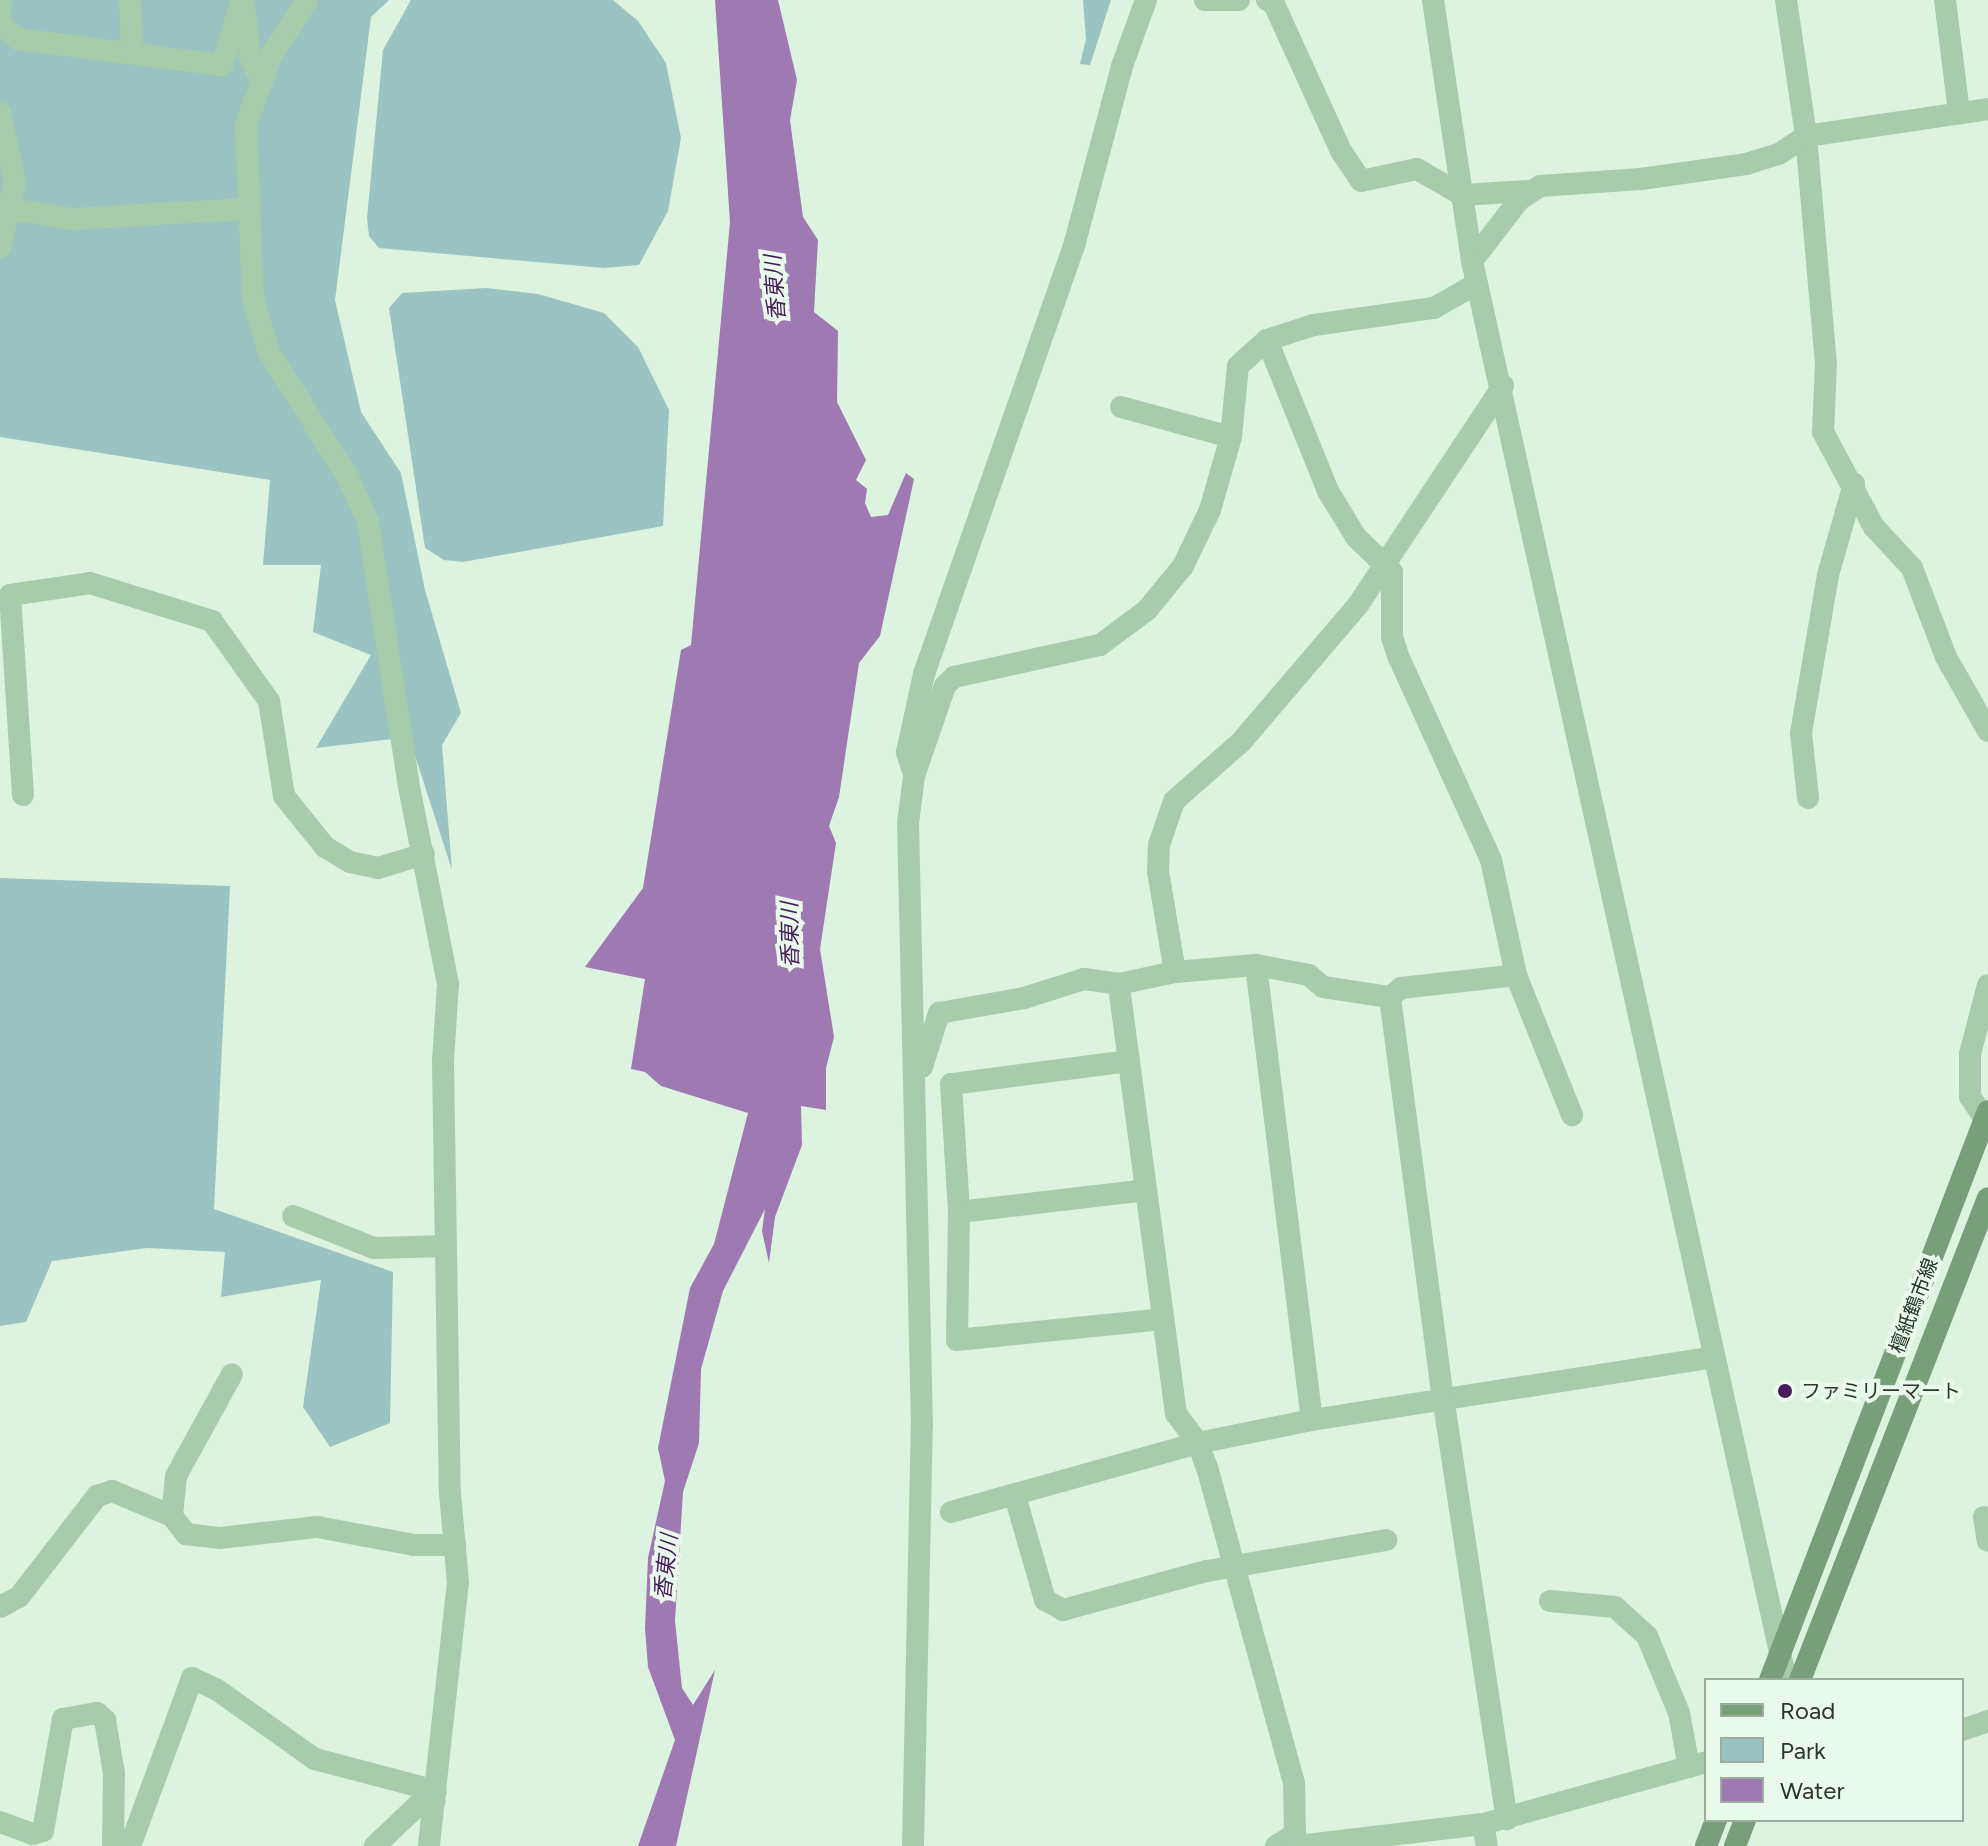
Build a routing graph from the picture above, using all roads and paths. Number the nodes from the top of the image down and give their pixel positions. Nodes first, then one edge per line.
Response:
1 (1, 0) edge
2 (130, 0) edge
3 (242, 0) edge
4 (307, 0) edge
5 (1146, 0) edge
6 (1205, 0) edge
7 (1239, 0) edge
8 (1267, 0) edge
9 (1433, 0) edge
10 (1786, 0) edge
11 (1945, 0) edge
12 (0, 24) edge
13 (132, 50) junction
14 (262, 82) junction
15 (1988, 109) edge
16 (0, 113) edge
17 (1959, 113) junction
18 (1806, 136) junction
19 (1528, 191) junction
20 (1462, 195) junction
21 (11, 209) junction
22 (245, 209) junction
23 (0, 248) edge
24 (1472, 261) junction
25 (1476, 284) junction
26 (1267, 340) junction
27 (1503, 386) junction
28 (1121, 407) dead end
29 (1231, 437) junction
30 (1854, 484) junction
31 (1388, 567) junction
32 (1988, 731) edge
33 (914, 776) junction
34 (23, 795) dead end
35 (1808, 798) dead end
36 (424, 854) junction
37 (1256, 965) junction
38 (1175, 972) junction
39 (1516, 975) junction
40 (1119, 984) junction
41 (1988, 985) edge
42 (1390, 997) junction
43 (1129, 1061) junction
44 (915, 1070) junction
45 (1572, 1115) dead end
46 (1986, 1115) edge
47 (1146, 1190) junction
48 (1988, 1198) edge
49 (959, 1212) junction
50 (293, 1216) dead end
51 (446, 1246) junction
52 (1163, 1319) junction
53 (1714, 1357) junction
54 (232, 1374) dead end
55 (1443, 1397) junction
56 (1312, 1420) junction
57 (1198, 1443) junction
58 (1015, 1496) junction
59 (951, 1512) dead end
60 (172, 1516) junction
61 (1984, 1517) dead end
62 (1386, 1540) dead end
63 (1988, 1541) edge
64 (455, 1545) junction
65 (1235, 1567) junction
66 (1550, 1601) dead end
67 (0, 1607) edge
68 (1781, 1653) junction
69 (1771, 1678) edge
70 (1786, 1678) edge
71 (1801, 1678) edge
72 (1988, 1721) edge
73 (1964, 1729) edge
74 (1698, 1765) edge
75 (436, 1796) junction
76 (1507, 1819) junction
77 (0, 1822) edge
78 (1715, 1822) edge
79 (1744, 1822) edge
80 (1485, 1835) edge
81 (113, 1846) edge
82 (130, 1846) edge
83 (375, 1846) edge
84 (429, 1846) edge
85 (913, 1846) edge
86 (1276, 1846) edge
87 (1298, 1846) edge
88 (1706, 1846) edge
89 (1735, 1846) edge

1 - 12 street
2 - 13 street
3 - 13 street
3 - 14 street
4 - 14 street
5 - 33 street
6 - 7 street
8 - 20 street
9 - 20 street
10 - 18 street
11 - 17 street
12 - 13 street
14 - 22 street
15 - 17 street
16 - 21 street
17 - 18 street
18 - 19 street
18 - 30 street
19 - 20 street
19 - 24 street
20 - 24 street
21 - 22 street
21 - 23 street
22 - 36 street
24 - 25 street
25 - 26 street
25 - 27 street
26 - 29 street
26 - 31 street
27 - 31 street
27 - 53 street
28 - 29 street
29 - 33 street
30 - 32 street
30 - 35 street
31 - 38 street
31 - 39 street
33 - 44 street
34 - 36 street
36 - 51 street
37 - 38 street
37 - 42 street
37 - 56 street
38 - 40 street
39 - 42 street
39 - 45 street
40 - 43 street
40 - 44 street
41 - 46 street
42 - 55 street
43 - 47 street
43 - 49 street
44 - 85 street
46 - 68 main road, 檀紙鶴市線
47 - 49 street
47 - 52 street
48 - 71 main road, 檀紙鶴市線
49 - 52 street
50 - 51 street
51 - 64 street
52 - 57 street
53 - 55 street
53 - 68 street
54 - 60 street
55 - 56 street
55 - 76 street
56 - 57 street
57 - 58 street
57 - 65 street
58 - 59 street
58 - 65 street
60 - 64 street
60 - 67 street
61 - 63 street
62 - 65 street
64 - 75 street
65 - 86 street
66 - 74 street
68 - 69 main road, 檀紙鶴市線
68 - 70 street
72 - 73 street
74 - 76 street
75 - 82 street
75 - 83 street
75 - 84 street
76 - 80 street
77 - 81 street
78 - 88 main road
79 - 89 main road
80 - 87 street

